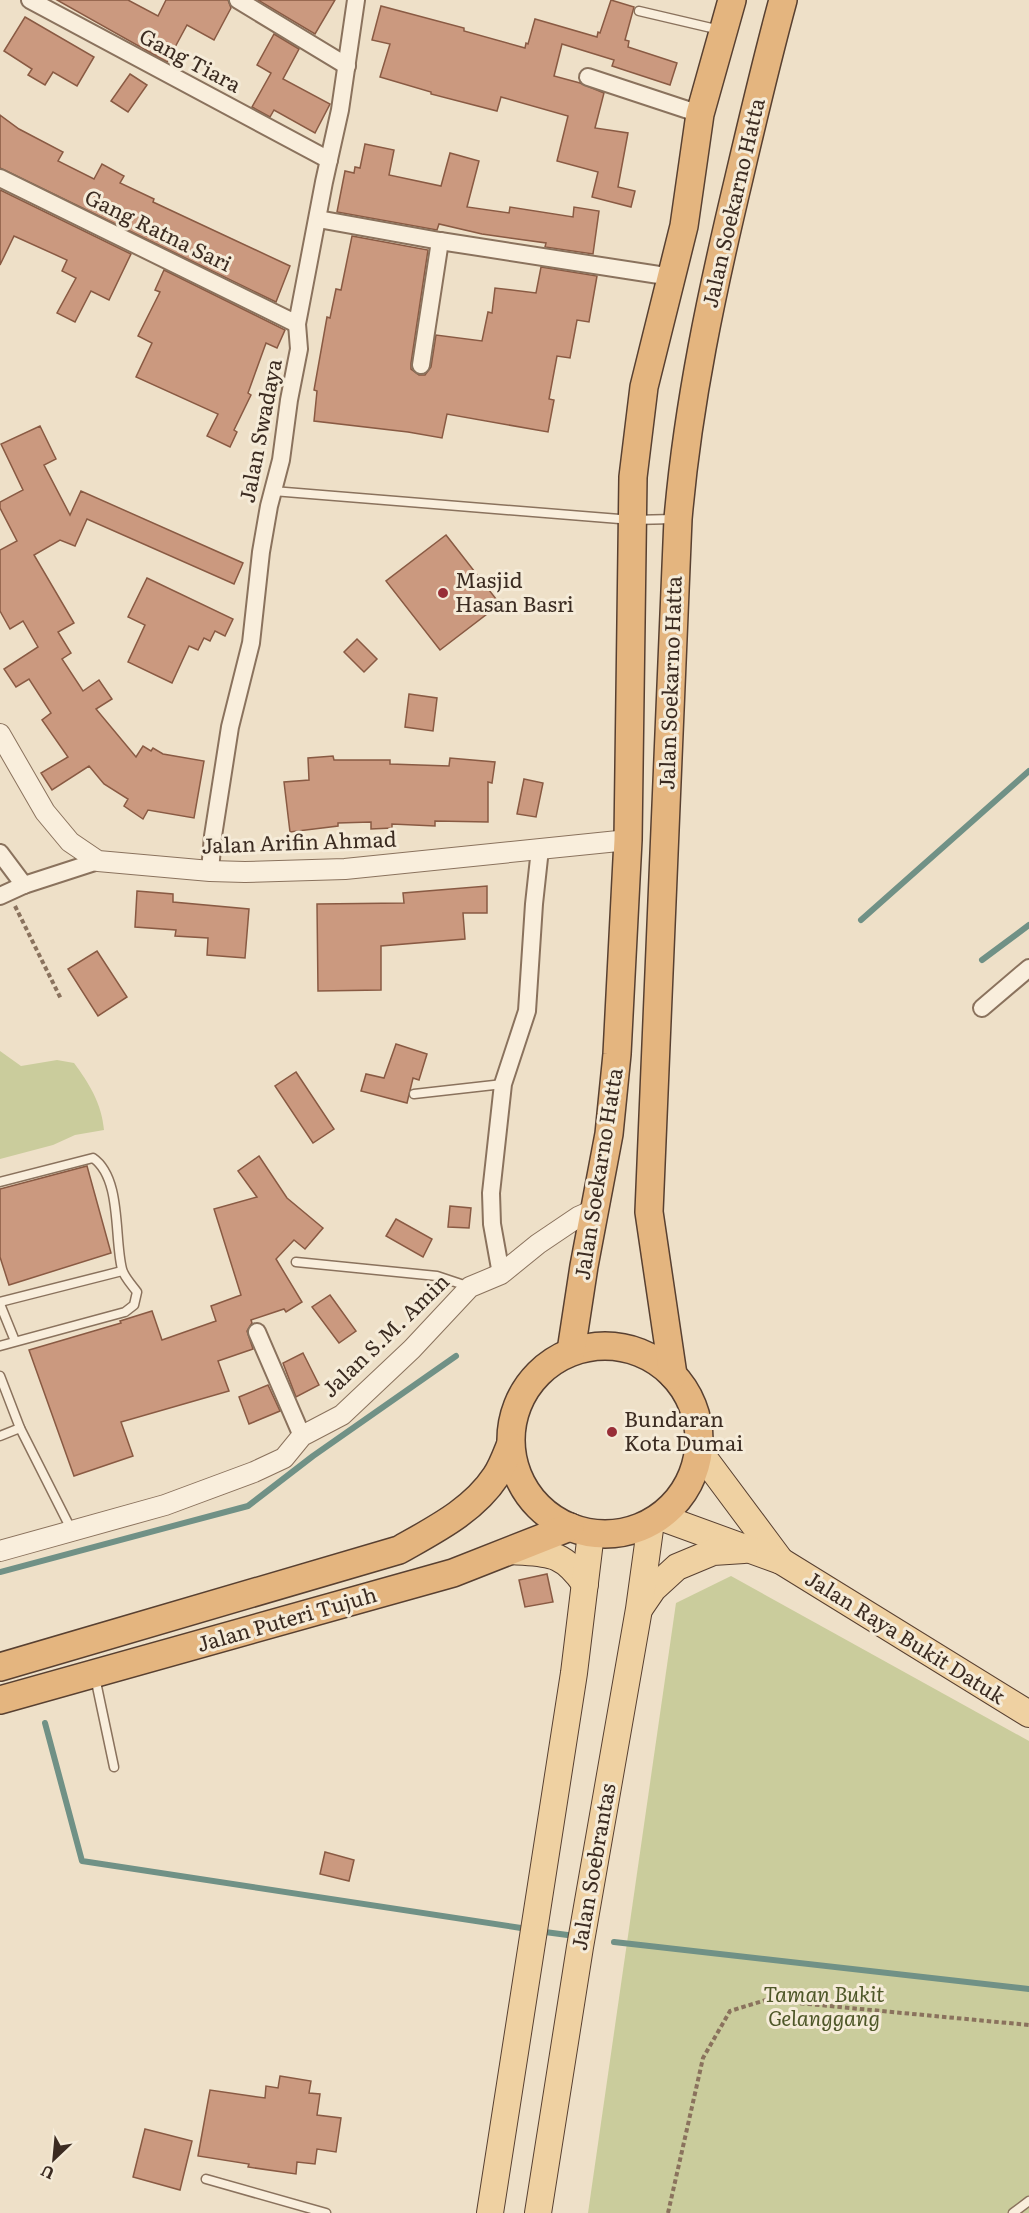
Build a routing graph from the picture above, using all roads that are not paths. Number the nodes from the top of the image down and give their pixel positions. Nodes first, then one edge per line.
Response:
1 (30, 0) edge
2 (238, 0) edge
3 (356, 0) edge
4 (732, 0) edge
5 (783, 0) edge
6 (639, 10) dead end
7 (723, 31) junction
8 (347, 66) junction
9 (588, 77) dead end
10 (700, 114) junction
11 (329, 160) junction
12 (0, 178) edge
13 (318, 219) junction
14 (440, 241) junction
15 (672, 277) junction
16 (297, 324) junction
17 (421, 365) dead end
18 (273, 491) junction
19 (678, 519) junction
20 (632, 520) junction
21 (0, 734) edge
22 (628, 840) junction
23 (540, 849) junction
24 (2, 859) edge
25 (98, 861) junction
26 (210, 871) junction
27 (24, 885) junction
28 (4, 894) edge
29 (1026, 975) edge
30 (982, 1008) dead end
31 (503, 1084) junction
32 (414, 1094) dead end
33 (0, 1182) edge
34 (596, 1209) junction
35 (296, 1262) dead end
36 (122, 1271) junction
37 (501, 1274) junction
38 (470, 1287) junction
39 (0, 1303) edge
40 (257, 1332) dead end
41 (15, 1341) junction
42 (0, 1346) edge
43 (571, 1351) junction
44 (0, 1376) edge
45 (674, 1376) junction
46 (20, 1428) junction
47 (0, 1436) edge
48 (302, 1436) junction
49 (510, 1446) junction
50 (699, 1451) junction
51 (655, 1519) junction
52 (581, 1530) junction
53 (72, 1531) junction
54 (750, 1550) junction
55 (0, 1551) edge
56 (512, 1551) junction
57 (781, 1561) junction
58 (585, 1584) junction
59 (639, 1609) junction
60 (0, 1666) edge
61 (94, 1674) junction
62 (0, 1700) edge
63 (1029, 1714) edge
64 (114, 1767) dead end
65 (206, 2179) dead end
66 (1029, 2201) edge
67 (326, 2213) edge
68 (490, 2213) edge
69 (538, 2213) edge
70 (1013, 2213) edge

1 - 11 street, Gang Tiara
2 - 8 street
3 - 8 street, Jalan Swadaya
4 - 7 highway, Jalan Soekarno Hatta
5 - 19 highway, Jalan Soekarno Hatta
6 - 7 lane
7 - 10 highway, Jalan Soekarno Hatta
8 - 11 street, Jalan Swadaya
9 - 10 street
10 - 15 highway, Jalan Soekarno Hatta
11 - 13 street, Jalan Swadaya
12 - 16 street, Gang Ratna Sari
13 - 14 street
13 - 16 street, Jalan Swadaya
14 - 15 street
14 - 17 street
15 - 20 highway, Jalan Soekarno Hatta
16 - 18 street, Jalan Swadaya
18 - 20 lane
18 - 26 street, Jalan Swadaya
19 - 20 lane
19 - 45 highway, Jalan Soekarno Hatta
20 - 22 highway, Jalan Soekarno Hatta
21 - 25 street, Jalan Arifin Ahmad
22 - 23 street, Jalan Arifin Ahmad
22 - 34 highway, Jalan Soekarno Hatta
23 - 26 street, Jalan Arifin Ahmad
23 - 31 street
24 - 27 street
25 - 26 street, Jalan Arifin Ahmad
25 - 27 street
27 - 28 street
29 - 30 street
31 - 32 lane
31 - 37 street
33 - 36 lane
34 - 37 street, Jalan S.M. Amin
34 - 43 highway, Jalan Soekarno Hatta
35 - 38 lane
36 - 39 lane
36 - 41 lane
37 - 38 street, Jalan S.M. Amin
38 - 48 street, Jalan S.M. Amin
39 - 41 lane
40 - 48 street
41 - 42 lane
43 - 45 highway
43 - 49 highway
44 - 46 lane
45 - 50 highway
46 - 47 lane
46 - 53 lane
48 - 53 street, Jalan S.M. Amin
49 - 52 highway
49 - 60 highway, Jalan Puteri Tujuh
50 - 51 highway
50 - 57 main road, Jalan Raya Bukit Datuk
51 - 52 highway
51 - 54 main road, Jalan Raya Bukit Datuk
51 - 59 main road, Jalan Soebrantas
52 - 56 highway, Jalan Puteri Tujuh
52 - 58 main road
53 - 55 street, Jalan S.M. Amin
54 - 57 main road, Jalan Raya Bukit Datuk
54 - 59 main road
56 - 58 main road
56 - 61 highway, Jalan Puteri Tujuh
57 - 63 main road, Jalan Raya Bukit Datuk
58 - 68 main road
59 - 69 main road, Jalan Soebrantas
61 - 62 highway, Jalan Puteri Tujuh
61 - 64 lane
65 - 67 lane
66 - 70 lane

